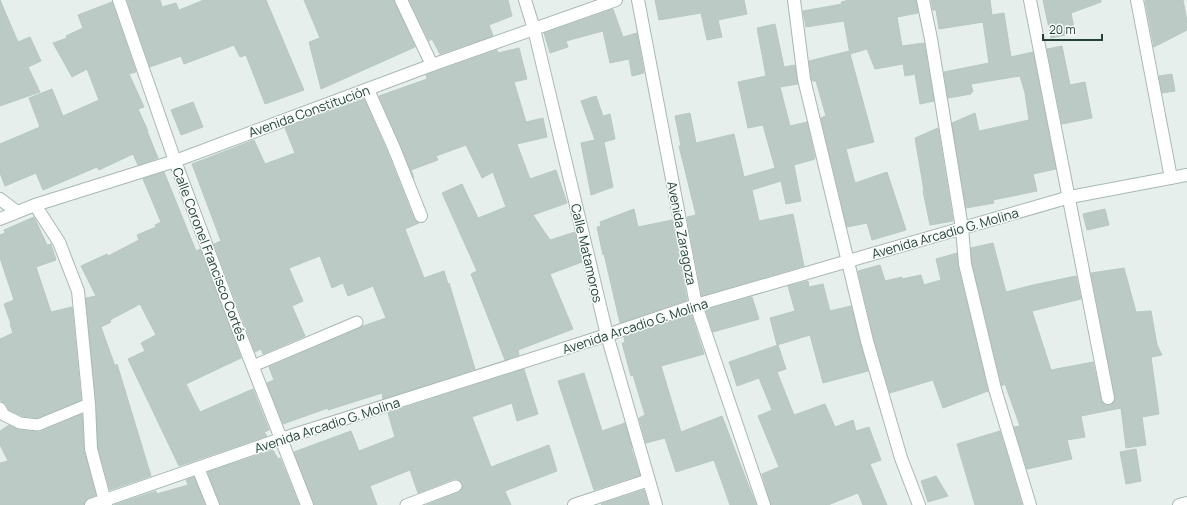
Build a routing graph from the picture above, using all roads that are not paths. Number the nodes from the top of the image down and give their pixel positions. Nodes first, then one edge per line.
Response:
1 (119, 0) edge
2 (401, 0) edge
3 (525, 0) edge
4 (616, 0) edge
5 (638, 0) edge
6 (794, 0) edge
7 (923, 0) edge
8 (1030, 0) edge
9 (1137, 0) edge
10 (534, 29) junction
11 (432, 65) junction
12 (368, 90) junction
13 (175, 161) junction
14 (1187, 175) edge
15 (1170, 178) junction
16 (1070, 197) junction
17 (0, 199) edge
18 (35, 205) junction
19 (17, 212) junction
20 (421, 216) dead end
21 (0, 219) edge
22 (962, 228) junction
23 (847, 262) junction
24 (696, 305) junction
25 (357, 322) dead end
26 (607, 335) junction
27 (253, 366) junction
28 (1108, 398) dead end
29 (89, 404) junction
30 (0, 408) edge
31 (282, 440) junction
32 (198, 468) junction
33 (648, 480) junction
34 (456, 486) dead end
35 (105, 503) edge
36 (1187, 503) edge
37 (91, 505) edge
38 (213, 505) edge
39 (307, 505) edge
40 (406, 505) edge
41 (574, 505) edge
42 (656, 505) edge
43 (764, 505) edge
44 (919, 505) edge
45 (1030, 505) edge
46 (1179, 505) edge

1 - 13 street, Calle Coronel Francisco Cortés
2 - 11 street
3 - 10 street, Calle Matamoros
4 - 10 street, Avenida Constitución
5 - 24 street, Avenida Zaragoza
6 - 23 street
7 - 22 street
8 - 16 street
9 - 15 street
10 - 11 street, Avenida Constitución
10 - 26 street, Calle Matamoros
11 - 12 street, Avenida Constitución
12 - 13 street, Avenida Constitución
12 - 20 street
13 - 18 street, Avenida Constitución
13 - 27 street, Calle Coronel Francisco Cortés
14 - 15 street, Avenida Arcadio G. Molina
15 - 16 street, Avenida Arcadio G. Molina
16 - 22 street, Avenida Arcadio G. Molina
16 - 28 street
17 - 19 street
18 - 19 street, Avenida Constitución
18 - 29 street
19 - 21 street, Avenida Constitución
22 - 23 street, Avenida Arcadio G. Molina
22 - 45 street
23 - 24 street, Avenida Arcadio G. Molina
23 - 44 street
24 - 26 street, Avenida Arcadio G. Molina
24 - 43 street, Avenida Zaragoza
25 - 27 lane
26 - 31 street, Avenida Arcadio G. Molina
26 - 33 street, Calle Matamoros
27 - 31 street, Calle Coronel Francisco Cortés
29 - 30 lane
29 - 35 street
31 - 32 street, Avenida Arcadio G. Molina
31 - 39 street, Calle Coronel Francisco Cortés
32 - 35 street, Avenida Arcadio G. Molina
32 - 38 street
33 - 41 street
33 - 42 street, Calle Matamoros
34 - 40 lane
35 - 37 street, Avenida Arcadio G. Molina
36 - 46 street

